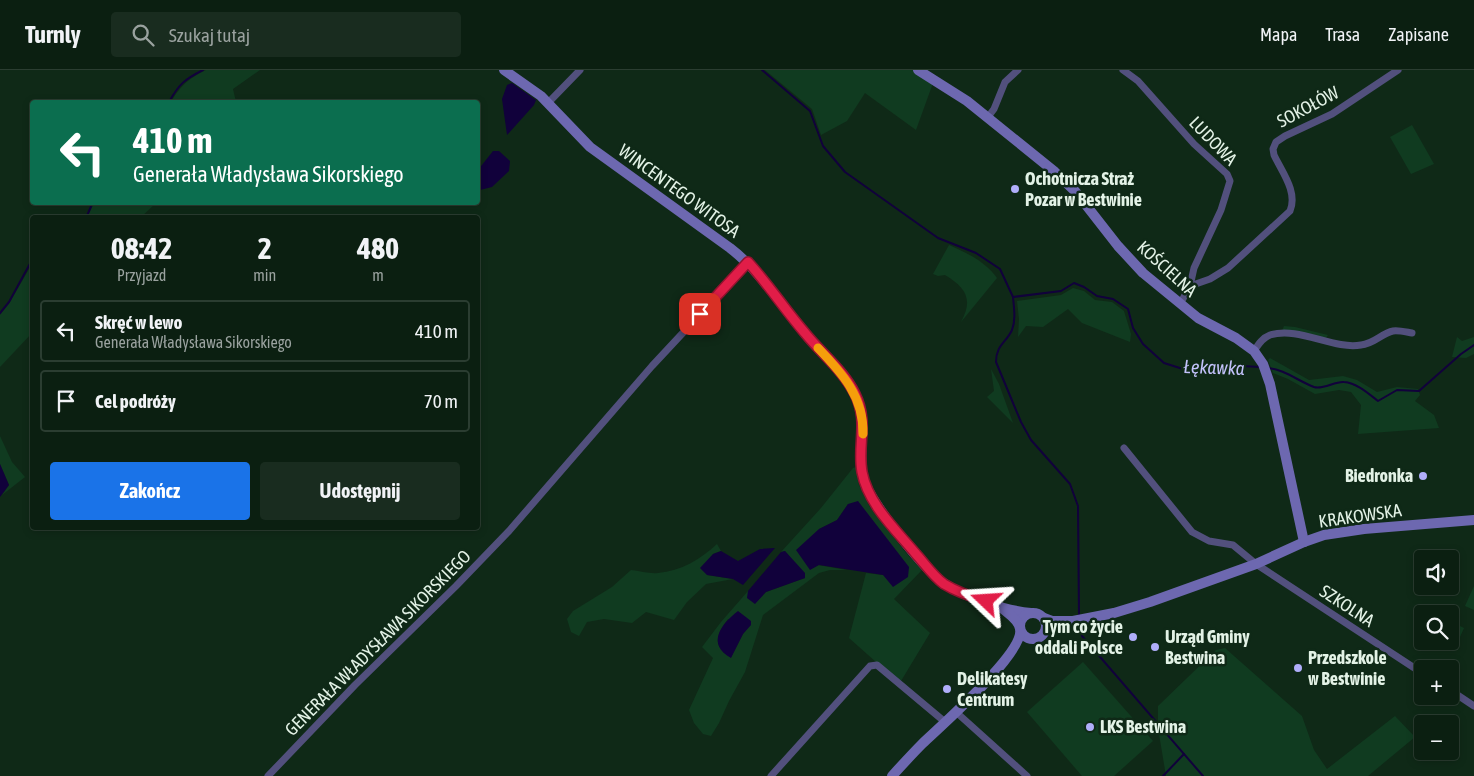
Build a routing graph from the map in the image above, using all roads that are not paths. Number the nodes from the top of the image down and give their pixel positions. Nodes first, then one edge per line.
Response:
1 (504, 70) edge
2 (580, 70) edge
3 (918, 70) edge
4 (1018, 70) edge
5 (1123, 70) edge
6 (1398, 70) edge
7 (548, 103) junction
8 (988, 117) junction
9 (748, 262) junction
10 (1190, 286) junction
11 (1180, 304) junction
12 (1412, 333) dead end
13 (1254, 351) junction
14 (1124, 448) dead end
15 (1474, 520) edge
16 (1304, 542) junction
17 (1256, 564) junction
18 (996, 604) junction
19 (1031, 613) junction
20 (1044, 618) junction
21 (1078, 620) junction
22 (1020, 628) junction
23 (1044, 633) junction
24 (1031, 639) junction
25 (1001, 666) junction
26 (1414, 667) edge
27 (1459, 696) edge
28 (1474, 706) edge
29 (956, 712) junction
30 (945, 722) junction
31 (268, 776) edge
32 (771, 776) edge
33 (892, 776) edge
34 (1027, 776) edge

1 - 7 street, WINCENTEGO WITOSA
2 - 7 street
3 - 8 street, KOŚCIELNA
4 - 8 street
5 - 10 street, LUDOWA
6 - 10 street, SOKOŁÓW
7 - 9 street, WINCENTEGO WITOSA
8 - 11 street, KOŚCIELNA
9 - 18 street, WINCENTEGO WITOSA
9 - 31 street, GENERAŁA WŁADYSŁAWA SIKORSKIEGO
10 - 11 street, LUDOWA
11 - 13 street, KOŚCIELNA
12 - 13 street
13 - 16 street, KOŚCIELNA
14 - 17 street
15 - 16 street, KRAKOWSKA
16 - 17 street, KRAKOWSKA
17 - 21 street, KRAKOWSKA
17 - 26 street, SZKOLNA
18 - 19 street, WINCENTEGO WITOSA
18 - 22 street, WINCENTEGO WITOSA
19 - 20 street
19 - 22 street
20 - 21 street, KRAKOWSKA
20 - 23 street
21 - 23 street, KRAKOWSKA
22 - 24 street
22 - 25 street
23 - 24 street
24 - 25 street
25 - 29 street
27 - 28 street
29 - 30 street
29 - 34 street
30 - 32 street
30 - 33 street

